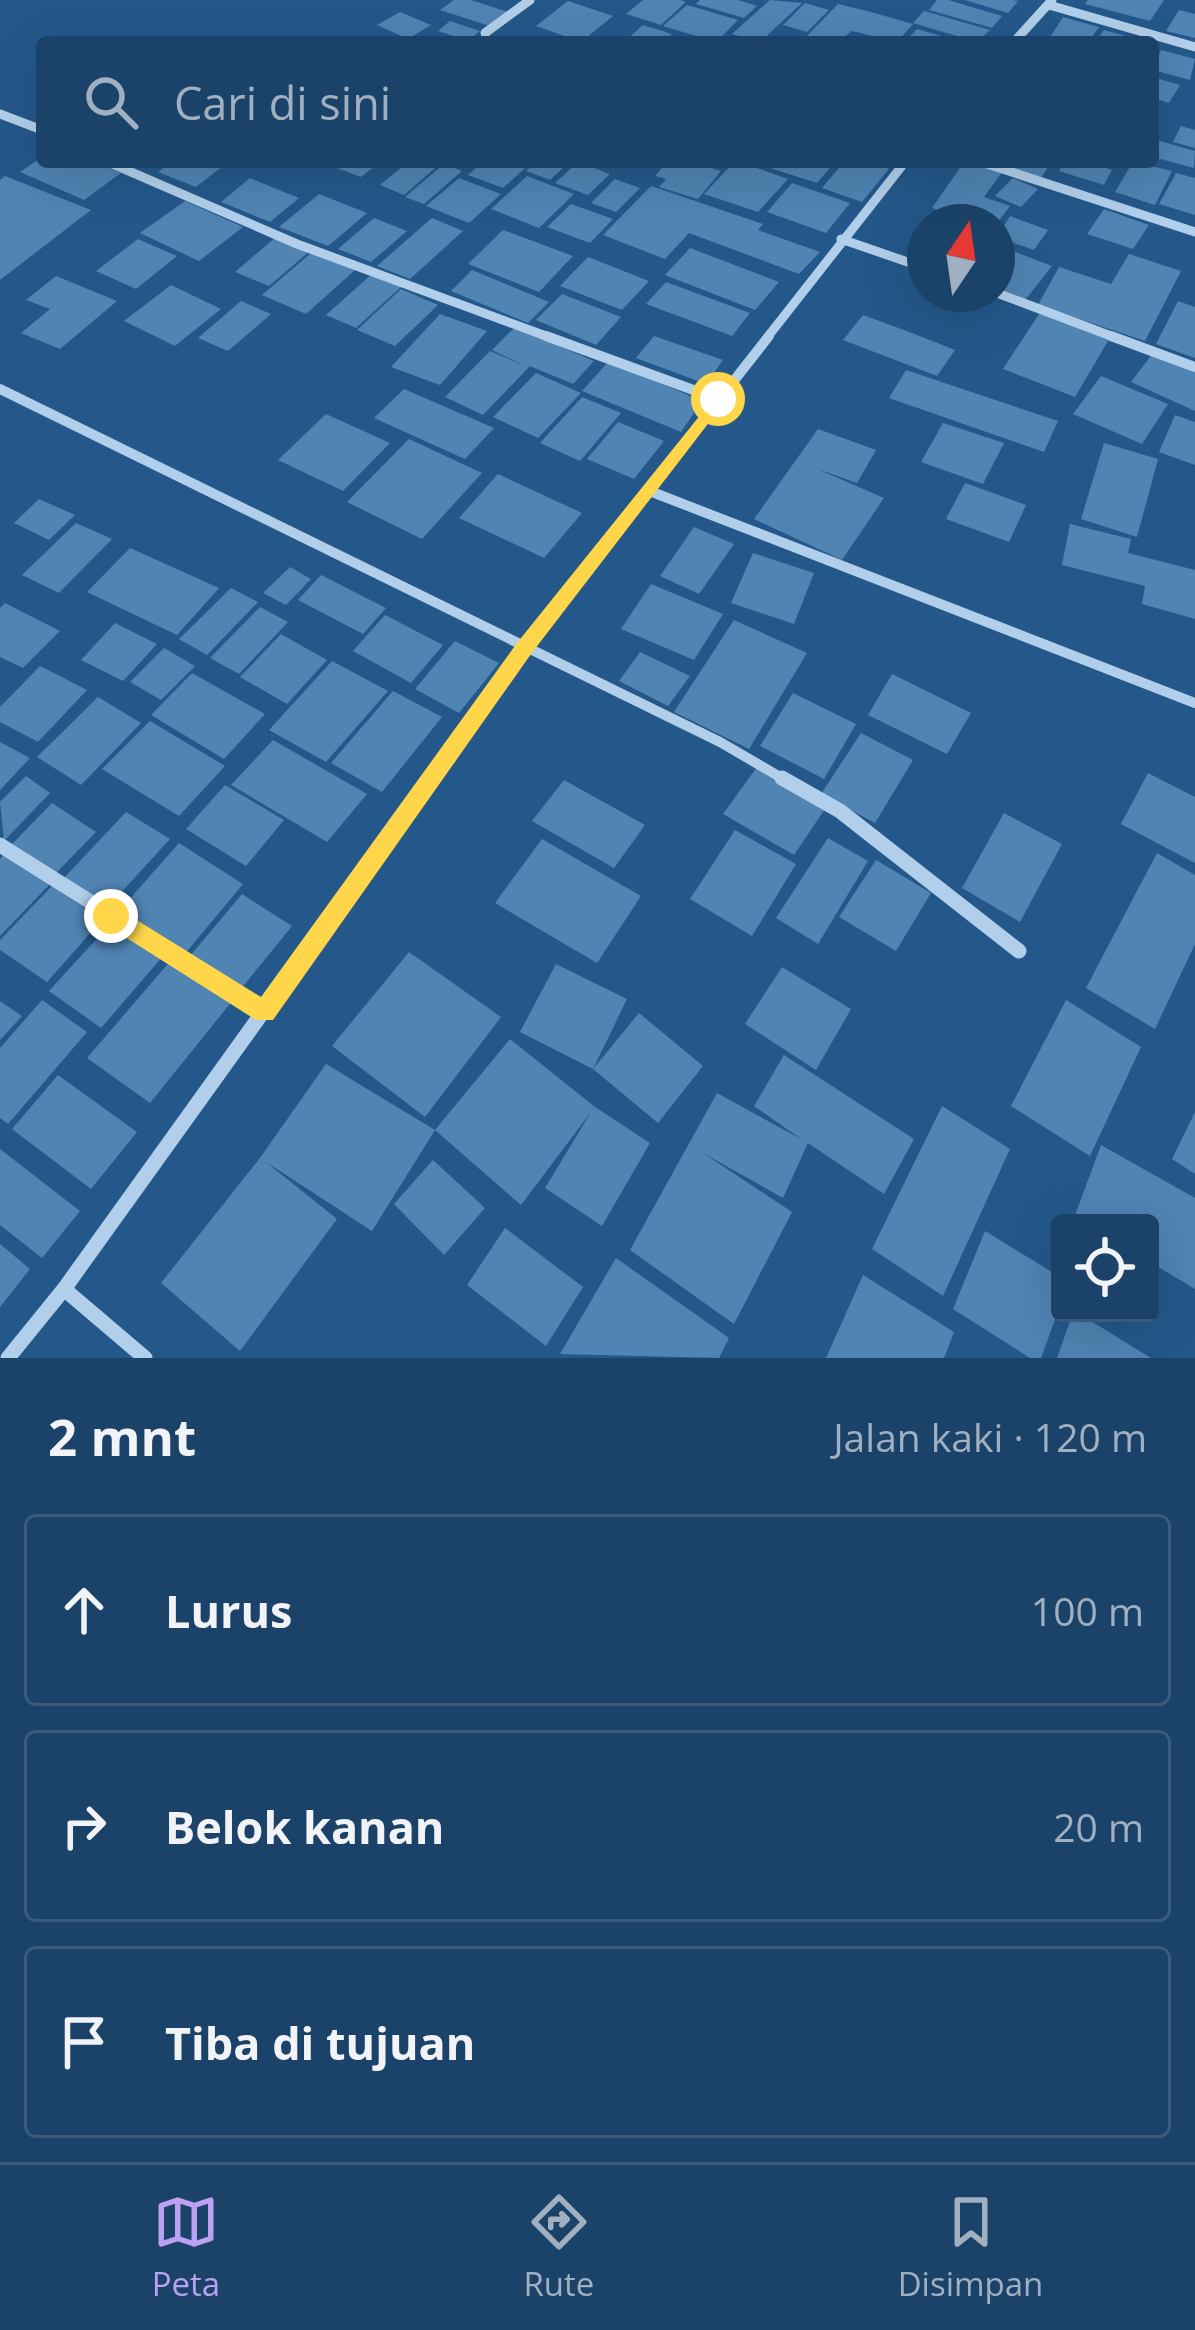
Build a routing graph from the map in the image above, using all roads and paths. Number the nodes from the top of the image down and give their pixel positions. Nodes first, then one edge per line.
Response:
1 (530, 0) edge
2 (1051, 2) edge
3 (485, 33) dead end
4 (1020, 36) edge
5 (1195, 47) edge
6 (0, 114) edge
7 (36, 128) edge
8 (122, 168) edge
9 (900, 168) edge
10 (999, 168) edge
11 (1195, 232) edge
12 (841, 239) junction
13 (907, 262) edge
14 (1015, 300) edge
15 (1195, 367) edge
16 (0, 389) edge
17 (718, 399) junction
18 (647, 490) junction
19 (524, 648) junction
20 (1195, 703) edge
21 (0, 845) edge
22 (1019, 951) dead end
23 (265, 1012) junction
24 (64, 1289) junction
25 (8, 1358) edge
26 (146, 1358) edge

1 - 3 street
2 - 4 street
2 - 5 street
6 - 7 street
8 - 17 street
9 - 12 street
10 - 11 street
12 - 13 street
12 - 17 street
14 - 15 street
16 - 19 street
17 - 18 street
18 - 19 street
18 - 20 street
19 - 22 street
19 - 23 street
21 - 23 street
23 - 24 street
24 - 25 street
24 - 26 street

